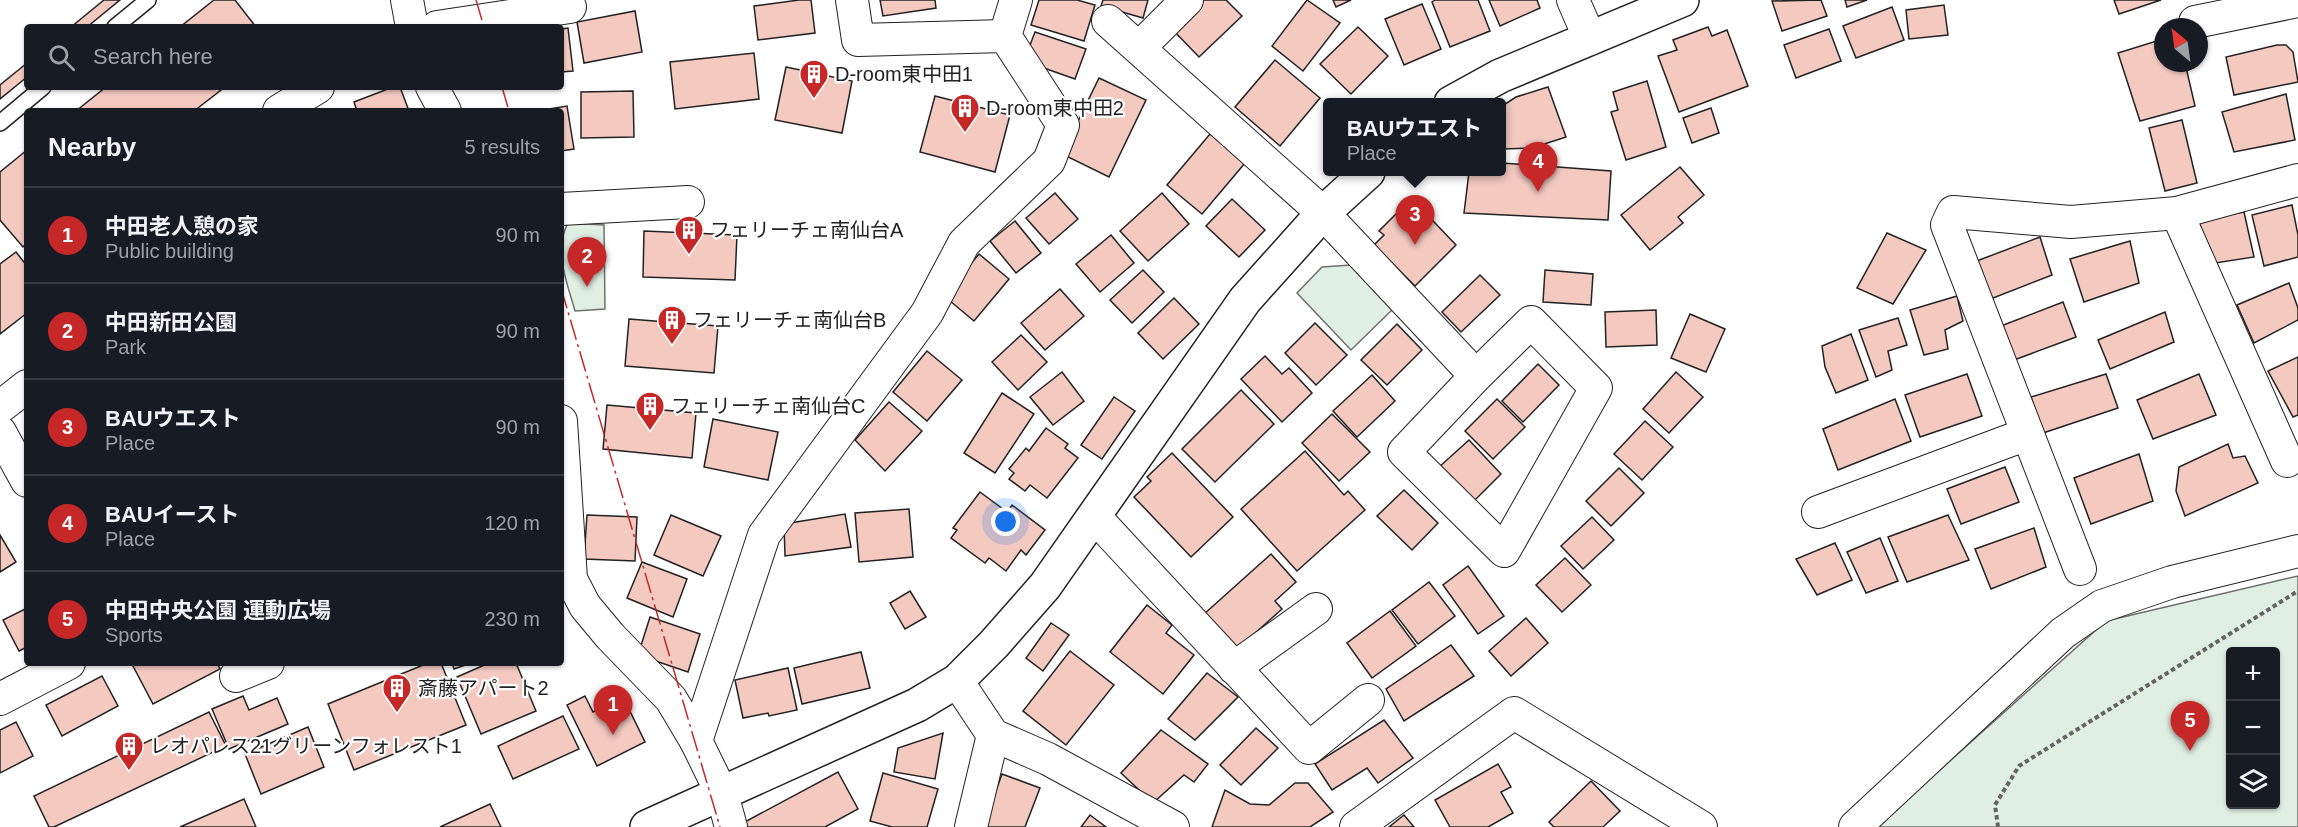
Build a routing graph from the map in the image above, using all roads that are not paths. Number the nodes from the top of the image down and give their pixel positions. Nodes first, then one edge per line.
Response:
1 (148, 0) edge
2 (407, 0) edge
3 (852, 0) edge
4 (1016, 0) edge
5 (1187, 0) edge
6 (1573, 0) edge
7 (1682, 0) edge
8 (2298, 1) edge
9 (570, 7) dead end
10 (2208, 19) edge
11 (1108, 21) dead end
12 (119, 24) edge
13 (411, 24) edge
14 (457, 24) edge
15 (1005, 36) junction
16 (1590, 39) junction
17 (1139, 48) junction
18 (39, 90) edge
19 (313, 90) edge
20 (434, 90) edge
21 (1459, 98) edge
22 (284, 108) edge
23 (444, 108) edge
24 (0, 123) edge
25 (1363, 176) edge
26 (2298, 180) edge
27 (688, 202) dead end
28 (564, 209) edge
29 (1323, 213) junction
30 (2177, 213) junction
31 (1476, 376) junction
32 (24, 388) edge
33 (0, 407) edge
34 (0, 432) edge
35 (2027, 434) junction
36 (2287, 461) dead end
37 (564, 468) edge
38 (24, 476) edge
39 (1818, 512) dead end
40 (1094, 516) junction
41 (2298, 550) edge
42 (2080, 569) dead end
43 (1316, 609) dead end
44 (63, 666) edge
45 (261, 666) edge
46 (1234, 668) junction
47 (236, 676) dead end
48 (957, 681) junction
49 (0, 699) edge
50 (1368, 700) dead end
51 (993, 735) junction
52 (696, 741) junction
53 (722, 794) junction
54 (1689, 824) edge
55 (647, 827) edge
56 (731, 827) edge
57 (971, 827) edge
58 (1173, 827) edge
59 (1356, 827) edge
60 (1855, 827) edge

1 - 12 lane
2 - 13 street
3 - 15 street
4 - 15 street
5 - 17 street
6 - 16 street
7 - 16 street
8 - 10 street
9 - 14 street
11 - 17 street
15 - 52 street
16 - 21 street
17 - 29 street
18 - 24 lane
19 - 22 street
20 - 23 street
25 - 29 street
26 - 30 street
27 - 28 street
29 - 31 street
29 - 40 street
30 - 35 street
30 - 36 street
31 - 31 street
32 - 33 street
34 - 38 street
35 - 39 street
35 - 42 street
37 - 52 street
40 - 46 street
40 - 48 street
41 - 60 street
43 - 46 street
44 - 49 street
45 - 47 street
46 - 50 street
48 - 51 street
48 - 53 street
51 - 57 street
51 - 58 street
52 - 53 street
53 - 55 street
53 - 56 street
54 - 59 street

